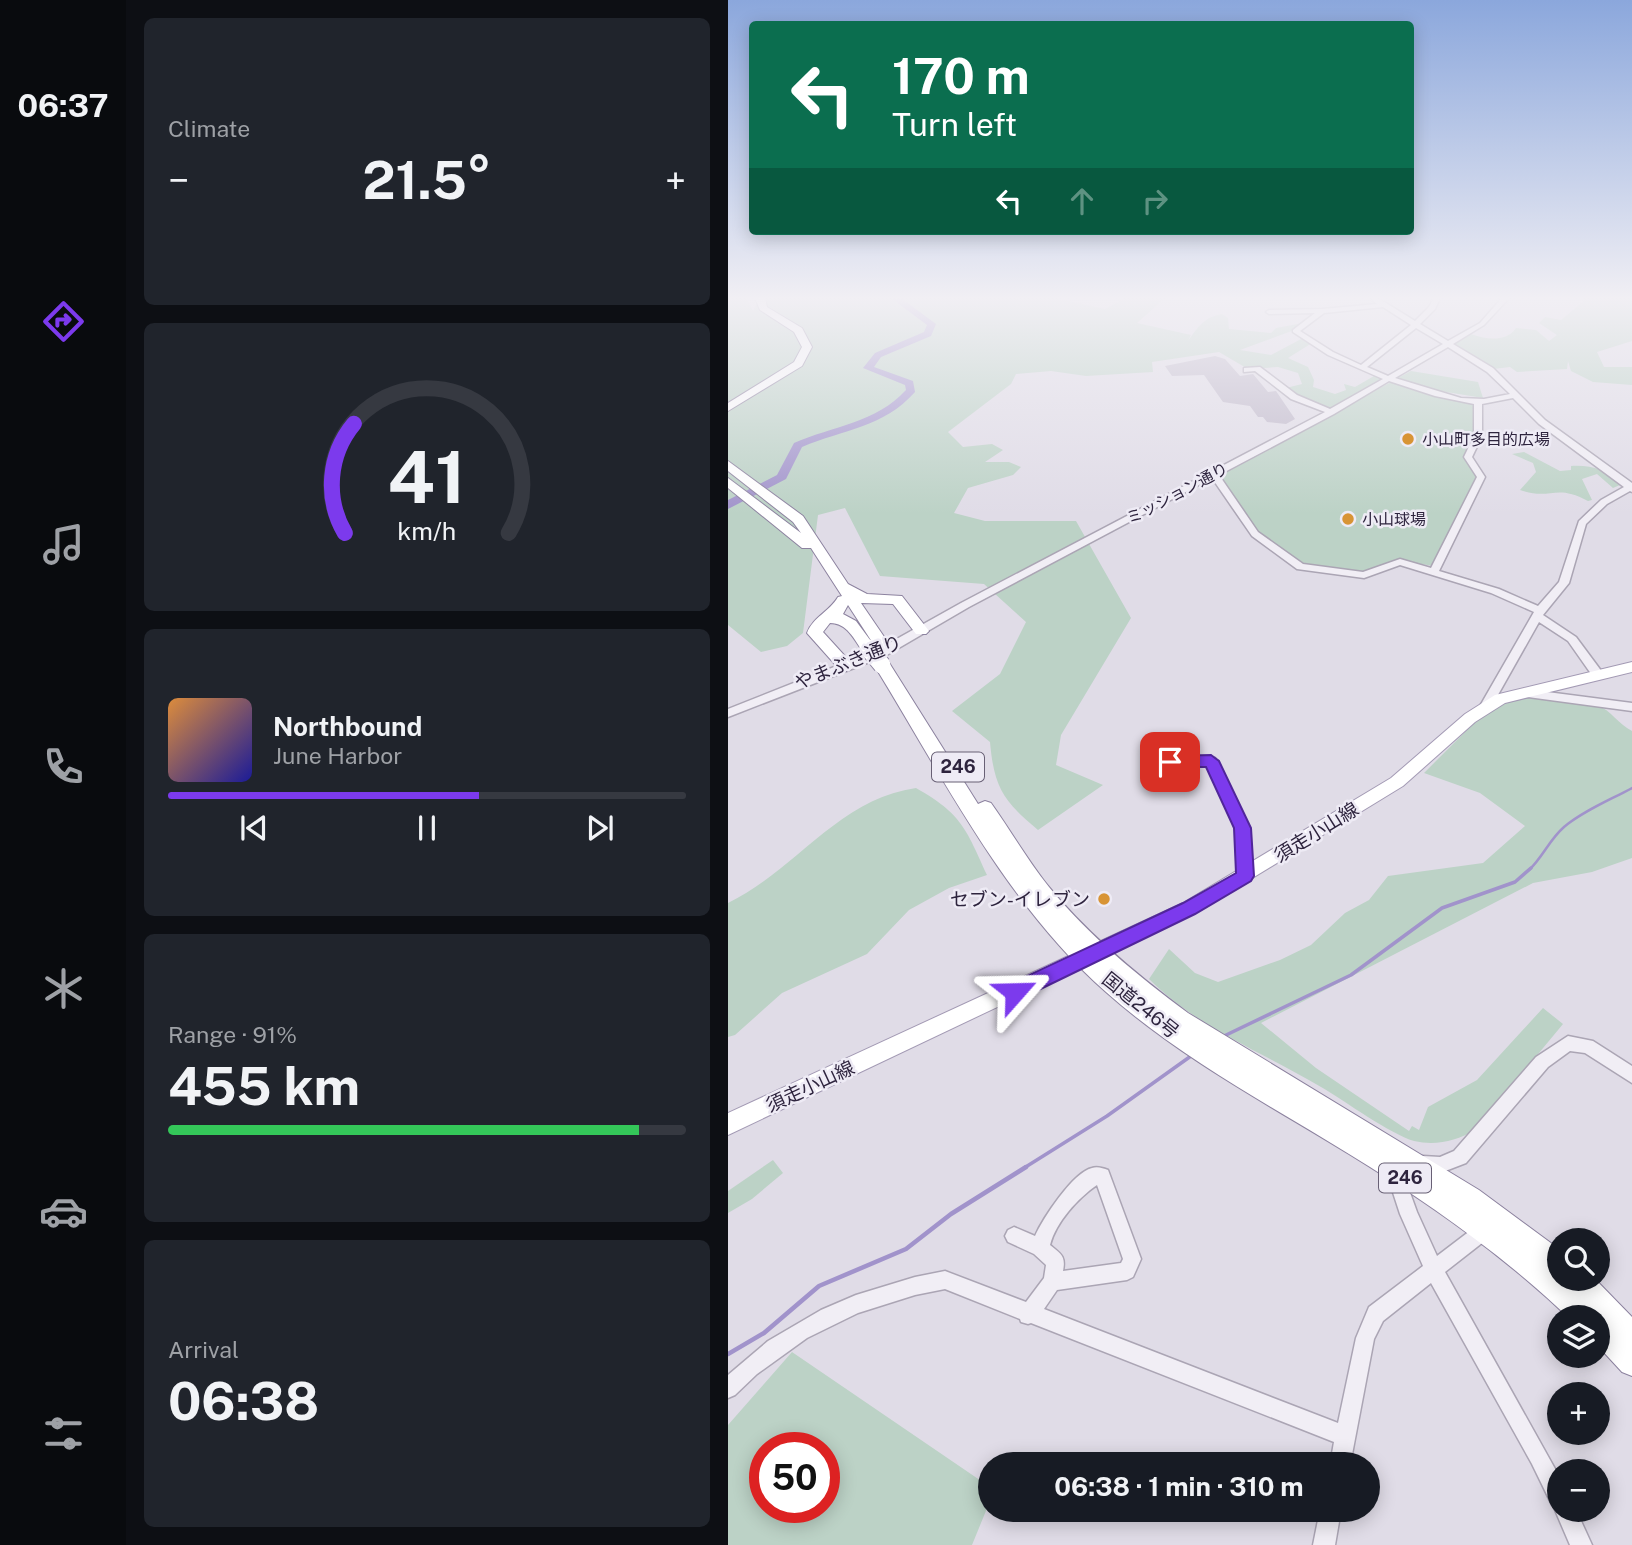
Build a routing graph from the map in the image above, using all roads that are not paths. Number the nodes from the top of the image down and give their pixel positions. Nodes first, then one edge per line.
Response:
1 (782, 370) edge
2 (788, 370) edge
3 (1258, 370) edge
4 (1372, 370) edge
5 (1404, 370) edge
6 (1490, 370) edge
7 (1389, 379) junction
8 (1516, 395) junction
9 (1478, 402) junction
10 (728, 405) edge
11 (1331, 412) junction
12 (728, 466) edge
13 (1214, 474) junction
14 (728, 482) edge
15 (1631, 488) edge
16 (792, 522) junction
17 (1434, 571) junction
18 (841, 581) junction
19 (884, 598) junction
20 (843, 600) junction
21 (965, 605) joint
22 (1539, 613) junction
23 (825, 619) junction
24 (867, 622) junction
25 (920, 631) junction
26 (873, 647) junction
27 (846, 666) junction
28 (1632, 667) edge
29 (1598, 674) junction
30 (1520, 692) junction
31 (1486, 706) junction
32 (1632, 707) edge
33 (728, 713) edge
34 (1149, 756) dead end
35 (1245, 876) junction
36 (1093, 956) junction
37 (1632, 1075) edge
38 (728, 1124) edge
39 (1469, 1146) joint
40 (1403, 1167) junction
41 (1486, 1229) junction
42 (1014, 1236) dead end
43 (1040, 1248) junction
44 (1547, 1256) edge
45 (1434, 1270) junction
46 (1052, 1282) junction
47 (1588, 1291) edge
48 (1574, 1305) edge
49 (1028, 1315) junction
50 (1632, 1336) edge
51 (1610, 1339) edge
52 (1632, 1362) edge
53 (728, 1388) edge
54 (1345, 1436) junction
55 (1342, 1452) edge
56 (1547, 1476) edge
57 (1329, 1522) edge
58 (1570, 1522) edge
59 (1324, 1545) edge
60 (1581, 1545) edge

1 - 10 highway
2 - 10 highway
3 - 11 street
4 - 7 street
5 - 7 street, ミッション通り
6 - 8 street
7 - 9 street
7 - 11 street, ミッション通り
8 - 9 street
8 - 15 street
9 - 17 street
11 - 13 street, ミッション通り
12 - 16 highway
13 - 17 street
13 - 21 street, ミッション通り
14 - 16 highway
15 - 22 street
16 - 18 highway
16 - 20 highway
17 - 22 street
18 - 19 highway
18 - 24 highway
19 - 24 highway
19 - 25 highway
20 - 23 highway
20 - 26 highway
21 - 25 street, やまぶき通り
22 - 29 street
22 - 31 street
23 - 26 highway
23 - 27 highway
24 - 26 highway
25 - 27 street, やまぶき通り
26 - 36 highway, 国道246号 / 246, bridge
27 - 33 street, やまぶき通り
28 - 29 main road, 須走小山線
29 - 30 main road, 須走小山線
30 - 31 main road, 須走小山線
30 - 32 street
31 - 35 main road, 須走小山線
34 - 35 street
35 - 36 main road, 須走小山線
36 - 38 main road, 須走小山線
36 - 40 highway, 国道246号 / 246
37 - 39 street
39 - 40 street
40 - 41 highway, 国道246号 / 246
40 - 44 highway, 国道246号 / 246
40 - 45 street
41 - 45 street
41 - 48 highway, 国道246号 / 246
42 - 43 street
43 - 46 street
43 - 46 street
45 - 54 street
45 - 56 street
46 - 49 street
47 - 50 highway
49 - 53 street
49 - 54 street
51 - 52 highway
54 - 55 street
57 - 59 street
58 - 60 street

